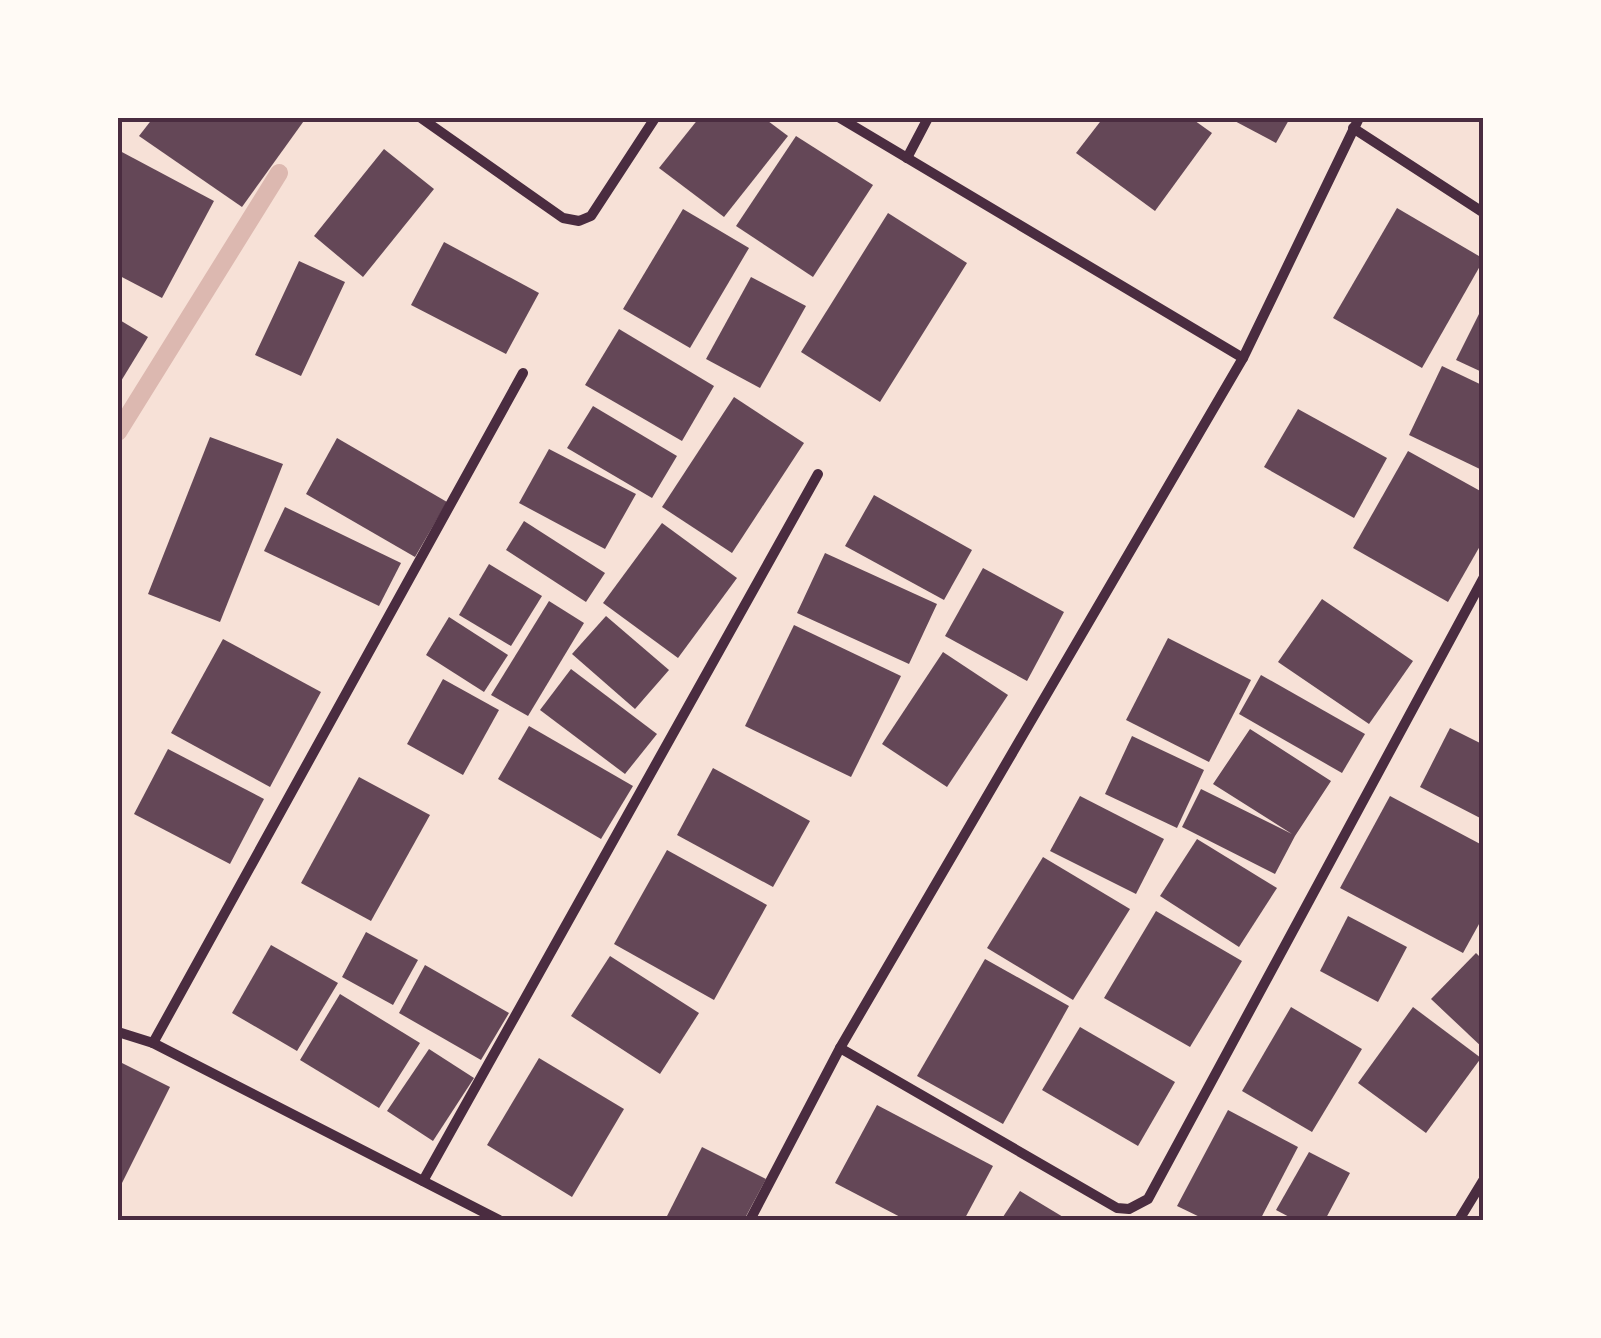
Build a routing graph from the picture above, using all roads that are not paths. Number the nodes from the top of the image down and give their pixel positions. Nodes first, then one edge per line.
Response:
1 (421, 118) edge
2 (655, 118) edge
3 (840, 118) edge
4 (928, 118) edge
5 (1356, 123) edge
6 (907, 158) junction
7 (1484, 212) edge
8 (1243, 358) junction
9 (522, 373) dead end
10 (818, 474) dead end
11 (1484, 577) edge
12 (118, 1032) edge
13 (153, 1044) junction
14 (840, 1048) junction
15 (1484, 1179) edge
16 (423, 1181) junction
17 (499, 1220) edge
18 (750, 1220) edge
19 (1458, 1220) edge

1 - 2 street
3 - 6 street
4 - 6 street
5 - 7 street
5 - 8 street
6 - 8 street
8 - 14 street
9 - 13 street
10 - 16 street
11 - 14 street
12 - 13 street
13 - 16 street
14 - 18 street
15 - 19 street
16 - 17 street

